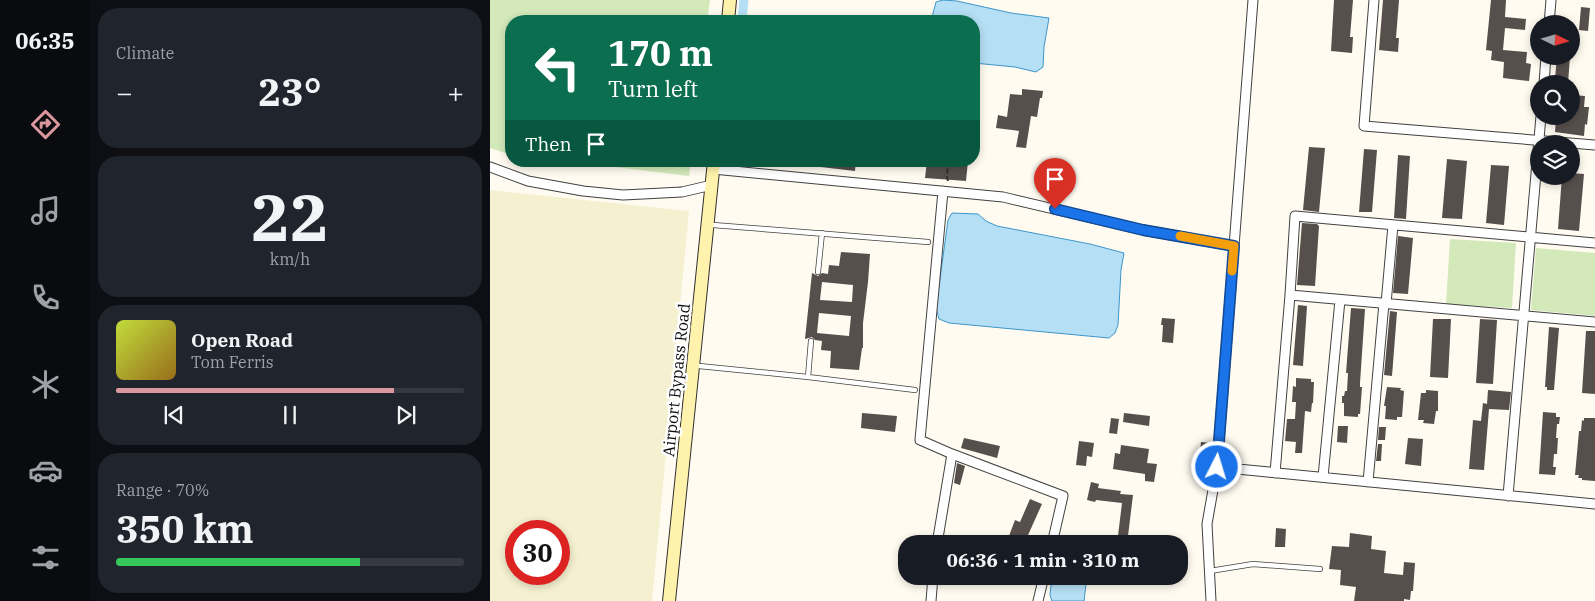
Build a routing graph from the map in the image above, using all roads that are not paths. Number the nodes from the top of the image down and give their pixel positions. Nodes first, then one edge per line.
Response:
1 (730, 0) edge
2 (1253, 0) edge
3 (1374, 0) edge
4 (1551, 0) edge
5 (729, 15) edge
6 (1550, 15) edge
7 (1530, 140) edge
8 (1580, 144) edge
9 (1595, 145) edge
10 (490, 167) edge
11 (714, 167) edge
12 (732, 167) edge
13 (712, 185) junction
14 (1535, 185) edge
15 (943, 191) junction
16 (713, 225) dead end
17 (1393, 225) junction
18 (822, 233) junction
19 (1531, 238) junction
20 (928, 242) dead end
21 (1595, 243) edge
22 (1234, 246) junction
23 (818, 272) dead end
24 (1290, 295) junction
25 (1340, 300) junction
26 (1385, 304) junction
27 (1524, 316) junction
28 (1595, 322) edge
29 (811, 341) dead end
30 (699, 366) dead end
31 (808, 376) junction
32 (915, 390) dead end
33 (952, 454) junction
34 (1217, 467) junction
35 (1275, 472) junction
36 (1323, 477) junction
37 (1368, 482) junction
38 (1508, 496) junction
39 (1595, 504) edge
40 (938, 535) edge
41 (1054, 535) edge
42 (1320, 569) dead end
43 (1210, 570) junction
44 (932, 585) edge
45 (1042, 585) edge
46 (669, 601) edge
47 (931, 601) edge
48 (1038, 601) edge
49 (1211, 601) edge

1 - 5 street
2 - 22 street
3 - 7 street
4 - 6 street
8 - 9 street
10 - 13 street
11 - 13 street, Airport Bypass Road
12 - 15 street
13 - 46 street, Airport Bypass Road
14 - 19 street
15 - 22 street
15 - 33 street
16 - 18 lane
17 - 19 street
17 - 24 street
17 - 26 street
18 - 20 lane
18 - 23 lane
19 - 21 street
19 - 27 street
22 - 34 street
24 - 25 street
24 - 35 street
25 - 26 street
25 - 36 street
26 - 27 street
26 - 37 street
27 - 28 street
27 - 38 street
29 - 31 lane
30 - 31 lane
31 - 32 lane
33 - 40 street
33 - 41 street
34 - 35 street
34 - 43 street
35 - 36 street
36 - 37 street
37 - 38 street
38 - 39 street
42 - 43 lane
43 - 49 street
44 - 47 street
45 - 48 street

